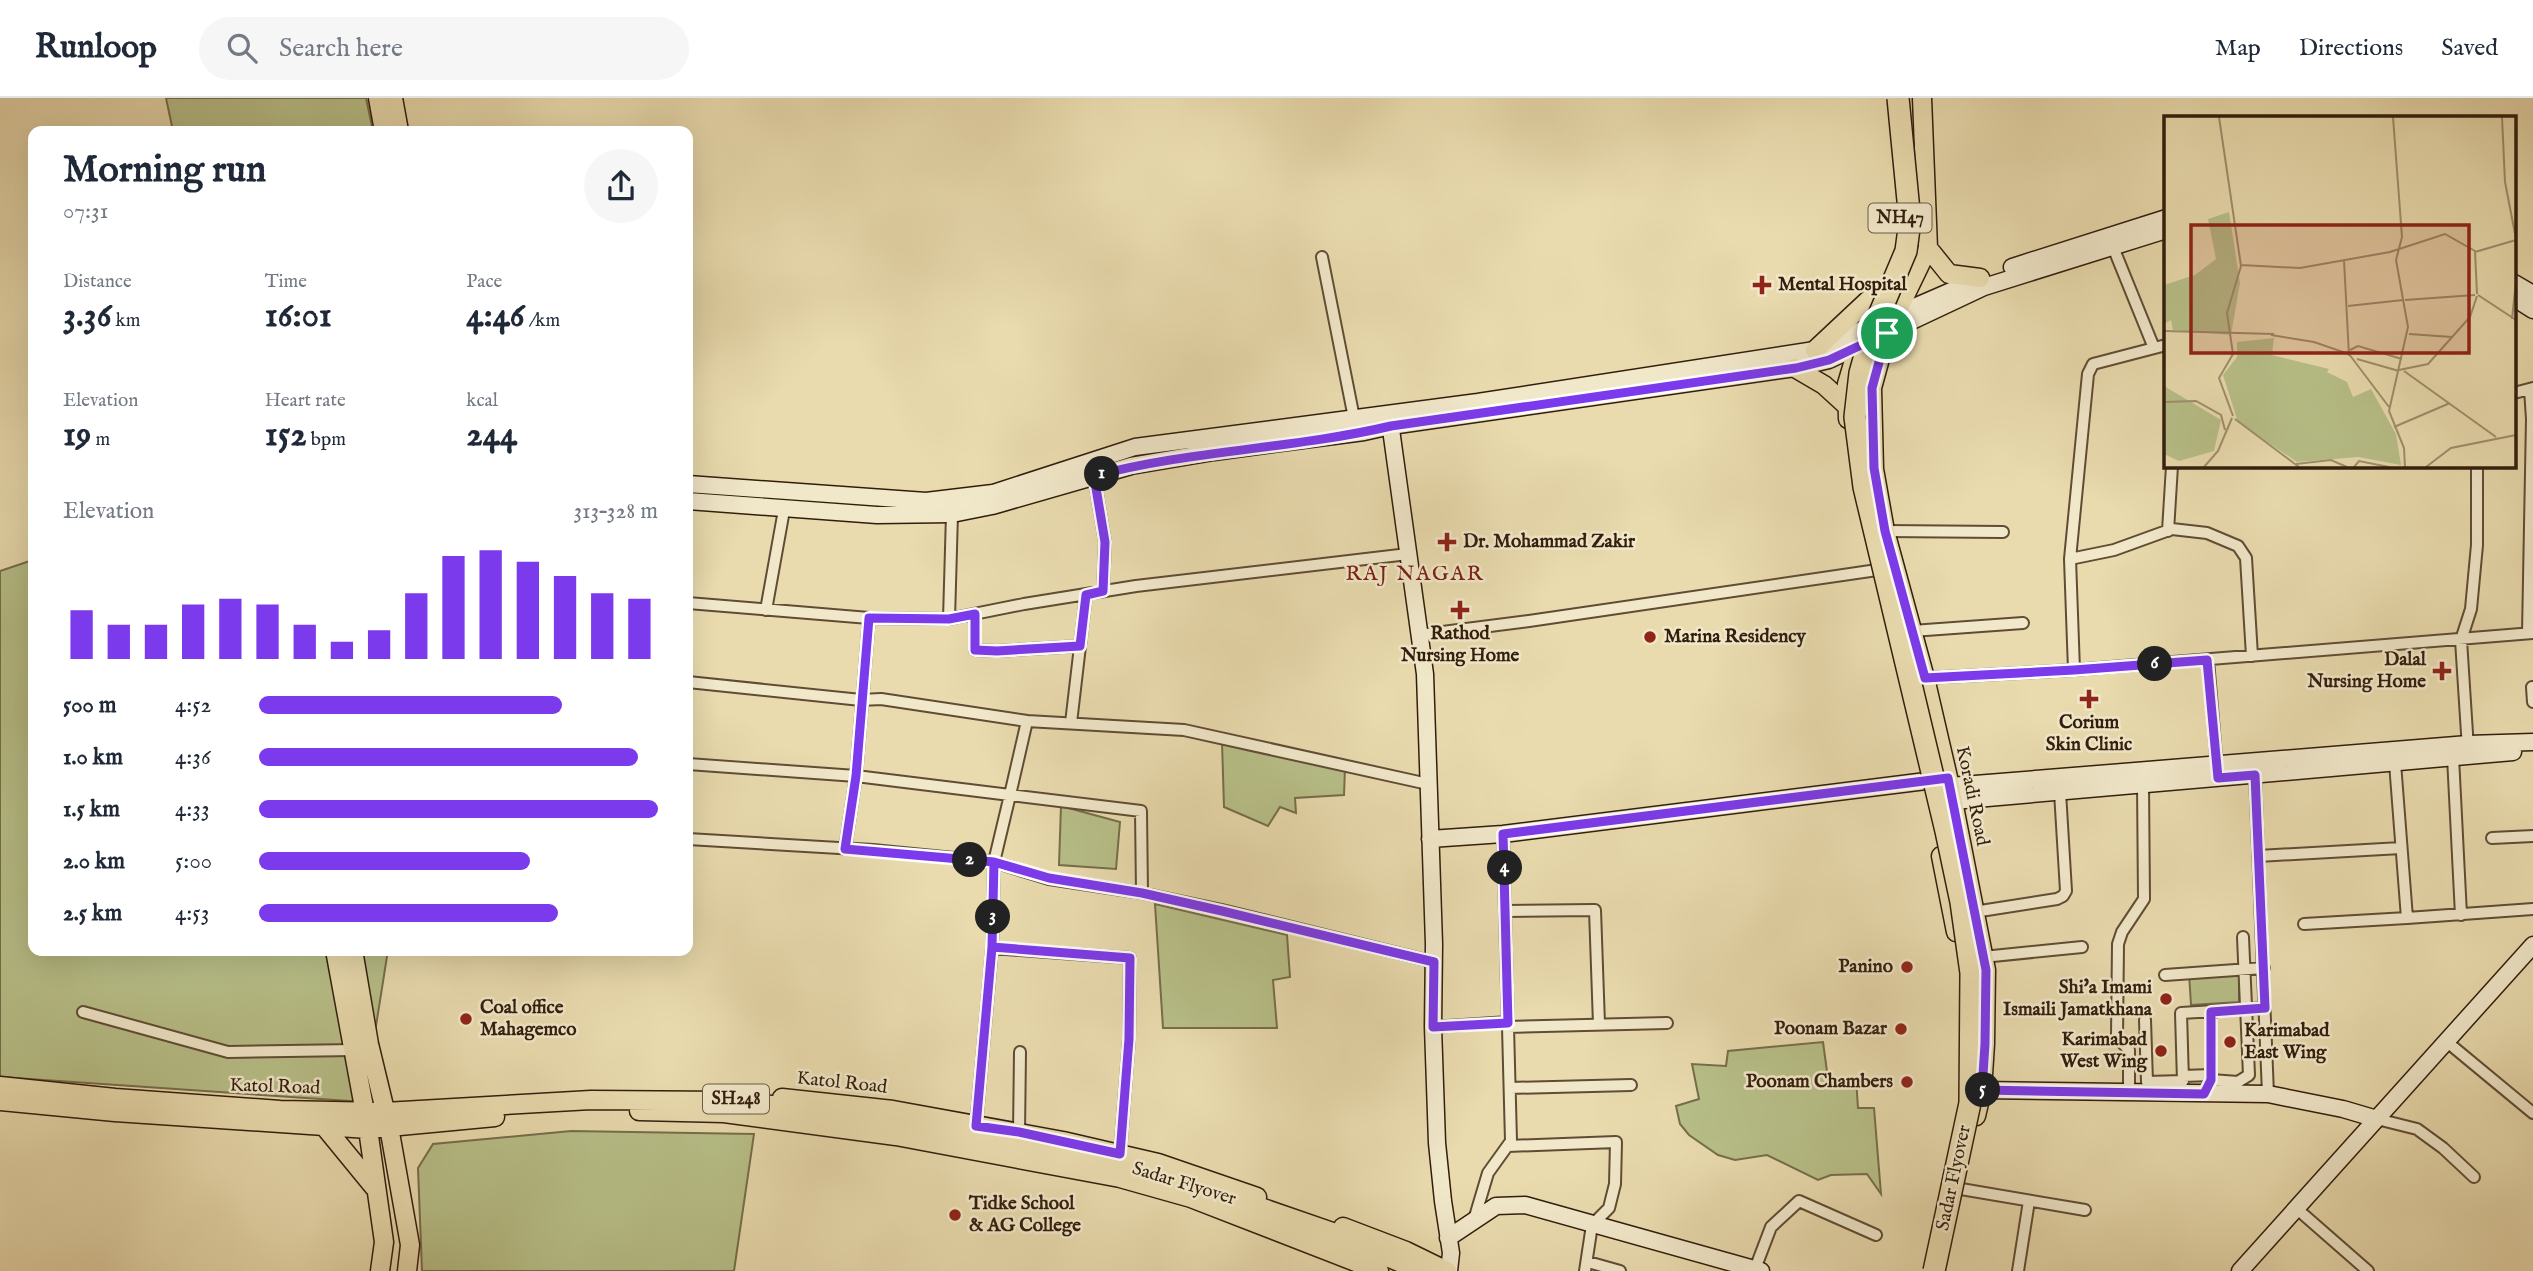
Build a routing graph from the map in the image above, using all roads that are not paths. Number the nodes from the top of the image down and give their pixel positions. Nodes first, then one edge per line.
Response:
1 (378, 98) edge
2 (393, 98) edge
3 (1891, 98) edge
4 (1898, 98) edge
5 (1910, 98) edge
6 (1922, 98) edge
7 (383, 126) edge
8 (398, 126) edge
9 (2164, 218) edge
10 (2164, 230) edge
11 (2109, 242) junction
12 (1928, 248) junction
13 (1322, 257) dead end
14 (1980, 278) junction
15 (2516, 284) edge
16 (1878, 291) junction
17 (2533, 294) edge
18 (2516, 299) edge
19 (2533, 310) edge
20 (1896, 314) junction
21 (1887, 333) junction
22 (1860, 340) junction
23 (2160, 346) edge
24 (1815, 350) junction
25 (1796, 368) junction
26 (2531, 389) edge
27 (1846, 406) junction
28 (1353, 418) junction
29 (1390, 419) junction
30 (2172, 467) edge
31 (2477, 467) edge
32 (1094, 476) junction
33 (693, 484) edge
34 (693, 501) edge
35 (784, 510) junction
36 (952, 514) junction
37 (1885, 531) junction
38 (2168, 531) junction
39 (2003, 532) dead end
40 (1408, 554) junction
41 (2070, 559) junction
42 (1895, 568) junction
43 (1875, 569) junction
44 (1103, 591) junction
45 (1086, 595) junction
46 (693, 603) edge
47 (766, 610) junction
48 (975, 614) junction
49 (869, 618) junction
50 (949, 619) junction
51 (2023, 622) dead end
52 (1912, 631) junction
53 (2530, 633) edge
54 (1419, 635) junction
55 (2461, 639) junction
56 (1080, 646) junction
57 (2252, 656) junction
58 (2207, 660) junction
59 (2074, 670) junction
60 (1925, 678) junction
61 (693, 683) edge
62 (2532, 687) edge
63 (860, 700) junction
64 (2533, 702) edge
65 (1027, 721) junction
66 (1071, 723) junction
67 (2533, 742) edge
68 (2533, 751) edge
69 (2463, 752) junction
70 (2395, 763) junction
71 (693, 764) edge
72 (2218, 771) junction
73 (2255, 775) junction
74 (856, 776) junction
75 (1924, 781) junction
76 (1429, 784) junction
77 (2143, 784) junction
78 (1950, 788) junction
79 (2060, 792) junction
80 (1010, 796) junction
81 (1503, 834) junction
82 (2533, 836) edge
83 (2492, 838) dead end
84 (693, 839) edge
85 (1430, 839) junction
86 (2402, 848) junction
87 (845, 849) junction
88 (2258, 856) junction
89 (994, 862) junction
90 (1142, 893) junction
91 (2533, 909) edge
92 (1506, 911) junction
93 (1974, 912) junction
94 (2461, 915) junction
95 (2407, 918) junction
96 (2304, 924) dead end
97 (2243, 937) dead end
98 (2533, 945) edge
99 (992, 947) junction
100 (2082, 947) dead end
101 (336, 956) edge
102 (354, 956) edge
103 (1983, 957) junction
104 (1434, 962) junction
105 (2264, 968) junction
106 (2244, 969) junction
107 (2165, 975) dead end
108 (2265, 1008) junction
109 (2247, 1009) junction
110 (83, 1012) dead end
111 (2211, 1012) junction
112 (2144, 1020) dead end
113 (1667, 1023) dead end
114 (1599, 1024) junction
115 (1508, 1025) junction
116 (1433, 1027) junction
117 (2446, 1041) junction
118 (354, 1050) junction
119 (1020, 1052) dead end
120 (2183, 1079) junction
121 (1631, 1085) dead end
122 (0, 1086) edge
123 (2206, 1086) junction
124 (1510, 1088) junction
125 (1982, 1090) junction
126 (2129, 1092) junction
127 (2268, 1094) junction
128 (0, 1101) edge
129 (726, 1107) junction
130 (770, 1109) junction
131 (2533, 1113) edge
132 (387, 1119) junction
133 (2376, 1119) junction
134 (366, 1120) junction
135 (324, 1126) junction
136 (976, 1126) junction
137 (1019, 1132) junction
138 (1508, 1146) junction
139 (1120, 1154) junction
140 (2474, 1177) dead end
141 (1961, 1189) junction
142 (376, 1190) junction
143 (2029, 1201) junction
144 (2296, 1208) junction
145 (2085, 1210) dead end
146 (1472, 1223) junction
147 (1592, 1225) junction
148 (1876, 1235) dead end
149 (1448, 1238) junction
150 (1586, 1266) edge
151 (1758, 1270) edge
152 (380, 1271) edge
153 (407, 1271) edge
154 (1379, 1271) edge
155 (1406, 1271) edge
156 (1424, 1271) edge
157 (1448, 1271) edge
158 (1620, 1271) edge
159 (1927, 1271) edge
160 (1936, 1271) edge
161 (1944, 1271) edge
162 (2018, 1271) edge
163 (2032, 1271) edge
164 (2240, 1271) edge
165 (2368, 1271) edge

1 - 7 main road
2 - 8 main road
3 - 16 main road, NH47
4 - 160 highway, Sadar Flyover / NH47, bridge
5 - 160 highway, Sadar Flyover / NH47, bridge
6 - 12 main road, NH47
9 - 11 main road
10 - 11 main road
11 - 14 main road
11 - 21 main road
11 - 23 street
12 - 14 main road
12 - 20 main road, NH47
13 - 28 street
14 - 20 main road
15 - 17 main road
16 - 22 main road, NH47
16 - 24 main road
18 - 19 main road
20 - 21 main road, NH47
20 - 22 main road
21 - 22 main road
21 - 37 main road, Koradi Road / NH47
22 - 24 main road
22 - 25 main road
22 - 27 main road
23 - 41 street
24 - 29 main road
25 - 27 main road
25 - 29 main road
26 - 53 street
27 - 43 main road
28 - 29 main road
28 - 33 main road
29 - 32 main road
29 - 40 main road
30 - 38 street
31 - 55 street
32 - 36 main road
32 - 44 street
34 - 35 main road
35 - 36 main road
35 - 47 street
36 - 50 street
37 - 39 street
37 - 42 main road, Koradi Road / NH47
38 - 41 street
38 - 57 street
40 - 44 street
40 - 54 main road
41 - 59 street
42 - 43 street
42 - 52 main road, Koradi Road / NH47
43 - 54 street
43 - 75 main road
44 - 45 street
45 - 48 street
45 - 56 street
46 - 47 street
47 - 49 street
48 - 50 street
48 - 56 street
49 - 50 street
49 - 63 street
51 - 52 street
52 - 60 main road, Koradi Road / NH47
53 - 55 street
54 - 76 main road
55 - 57 street
55 - 69 street
56 - 66 street
57 - 58 street
58 - 59 street
58 - 72 street
59 - 60 street
60 - 78 main road, Koradi Road / NH47
61 - 63 street
62 - 64 street
63 - 65 street
63 - 74 street
65 - 66 street
65 - 80 street
66 - 76 street
67 - 69 main road
68 - 69 main road
69 - 70 main road
69 - 72 main road
69 - 94 street
70 - 73 main road
70 - 86 street
71 - 74 street
72 - 73 main road
72 - 77 main road
72 - 78 main road
73 - 88 street
74 - 80 street
74 - 87 street
75 - 78 main road
75 - 81 main road
75 - 159 main road
76 - 85 main road
77 - 79 main road
77 - 126 street
78 - 79 main road
78 - 93 main road, Koradi Road / NH47
79 - 93 street
80 - 89 street
80 - 90 street
81 - 85 main road
81 - 92 street
82 - 83 street
84 - 87 street
85 - 104 main road
86 - 88 street
86 - 95 street
87 - 89 street
88 - 105 street
89 - 90 street
89 - 99 street
90 - 104 street
91 - 94 street
92 - 114 street
92 - 115 street
93 - 103 main road, Koradi Road / NH47
94 - 95 street
95 - 96 street
97 - 106 street
98 - 117 main road
99 - 136 street
99 - 139 street
100 - 103 street
101 - 118 main road
102 - 132 main road
103 - 125 main road, Koradi Road / NH47
104 - 116 main road
105 - 106 street
105 - 108 street
106 - 107 street
106 - 109 street
108 - 109 street
108 - 127 street
109 - 111 street
109 - 123 street
110 - 118 street
111 - 120 street
111 - 123 street
112 - 120 street
113 - 114 street
114 - 115 street
115 - 116 street
115 - 124 street
116 - 149 main road
117 - 131 street
117 - 133 main road
118 - 134 main road
119 - 137 street
120 - 123 street
120 - 123 street
121 - 124 street
122 - 134 main road, Katol Road / SH248
123 - 126 main road
123 - 127 main road
124 - 138 street
125 - 126 main road
125 - 141 main road, Koradi Road / NH47
127 - 133 main road
128 - 135 main road, Katol Road / SH248
129 - 130 highway, Sadar Flyover
129 - 132 main road, Katol Road / SH248
129 - 136 main road, Katol Road / SH248
129 - 154 main road, Katol Road / SH248
130 - 155 highway, Sadar Flyover
130 - 156 highway, Sadar Flyover
132 - 134 main road, Katol Road / SH248
132 - 153 main road
133 - 140 street
133 - 144 main road
134 - 135 main road, Katol Road / SH248
134 - 142 main road
135 - 142 main road
136 - 137 main road, Katol Road / SH248
137 - 139 main road, Katol Road / SH248
138 - 146 street
138 - 147 street
139 - 157 main road, Katol Road / SH248
141 - 143 street
141 - 161 main road, Koradi Road / NH47
142 - 152 main road
143 - 145 street
143 - 162 street
144 - 164 main road
144 - 165 street
146 - 147 main road
146 - 149 main road
147 - 150 street
147 - 151 main road
148 - 151 street
149 - 157 main road
150 - 158 street
162 - 163 street

